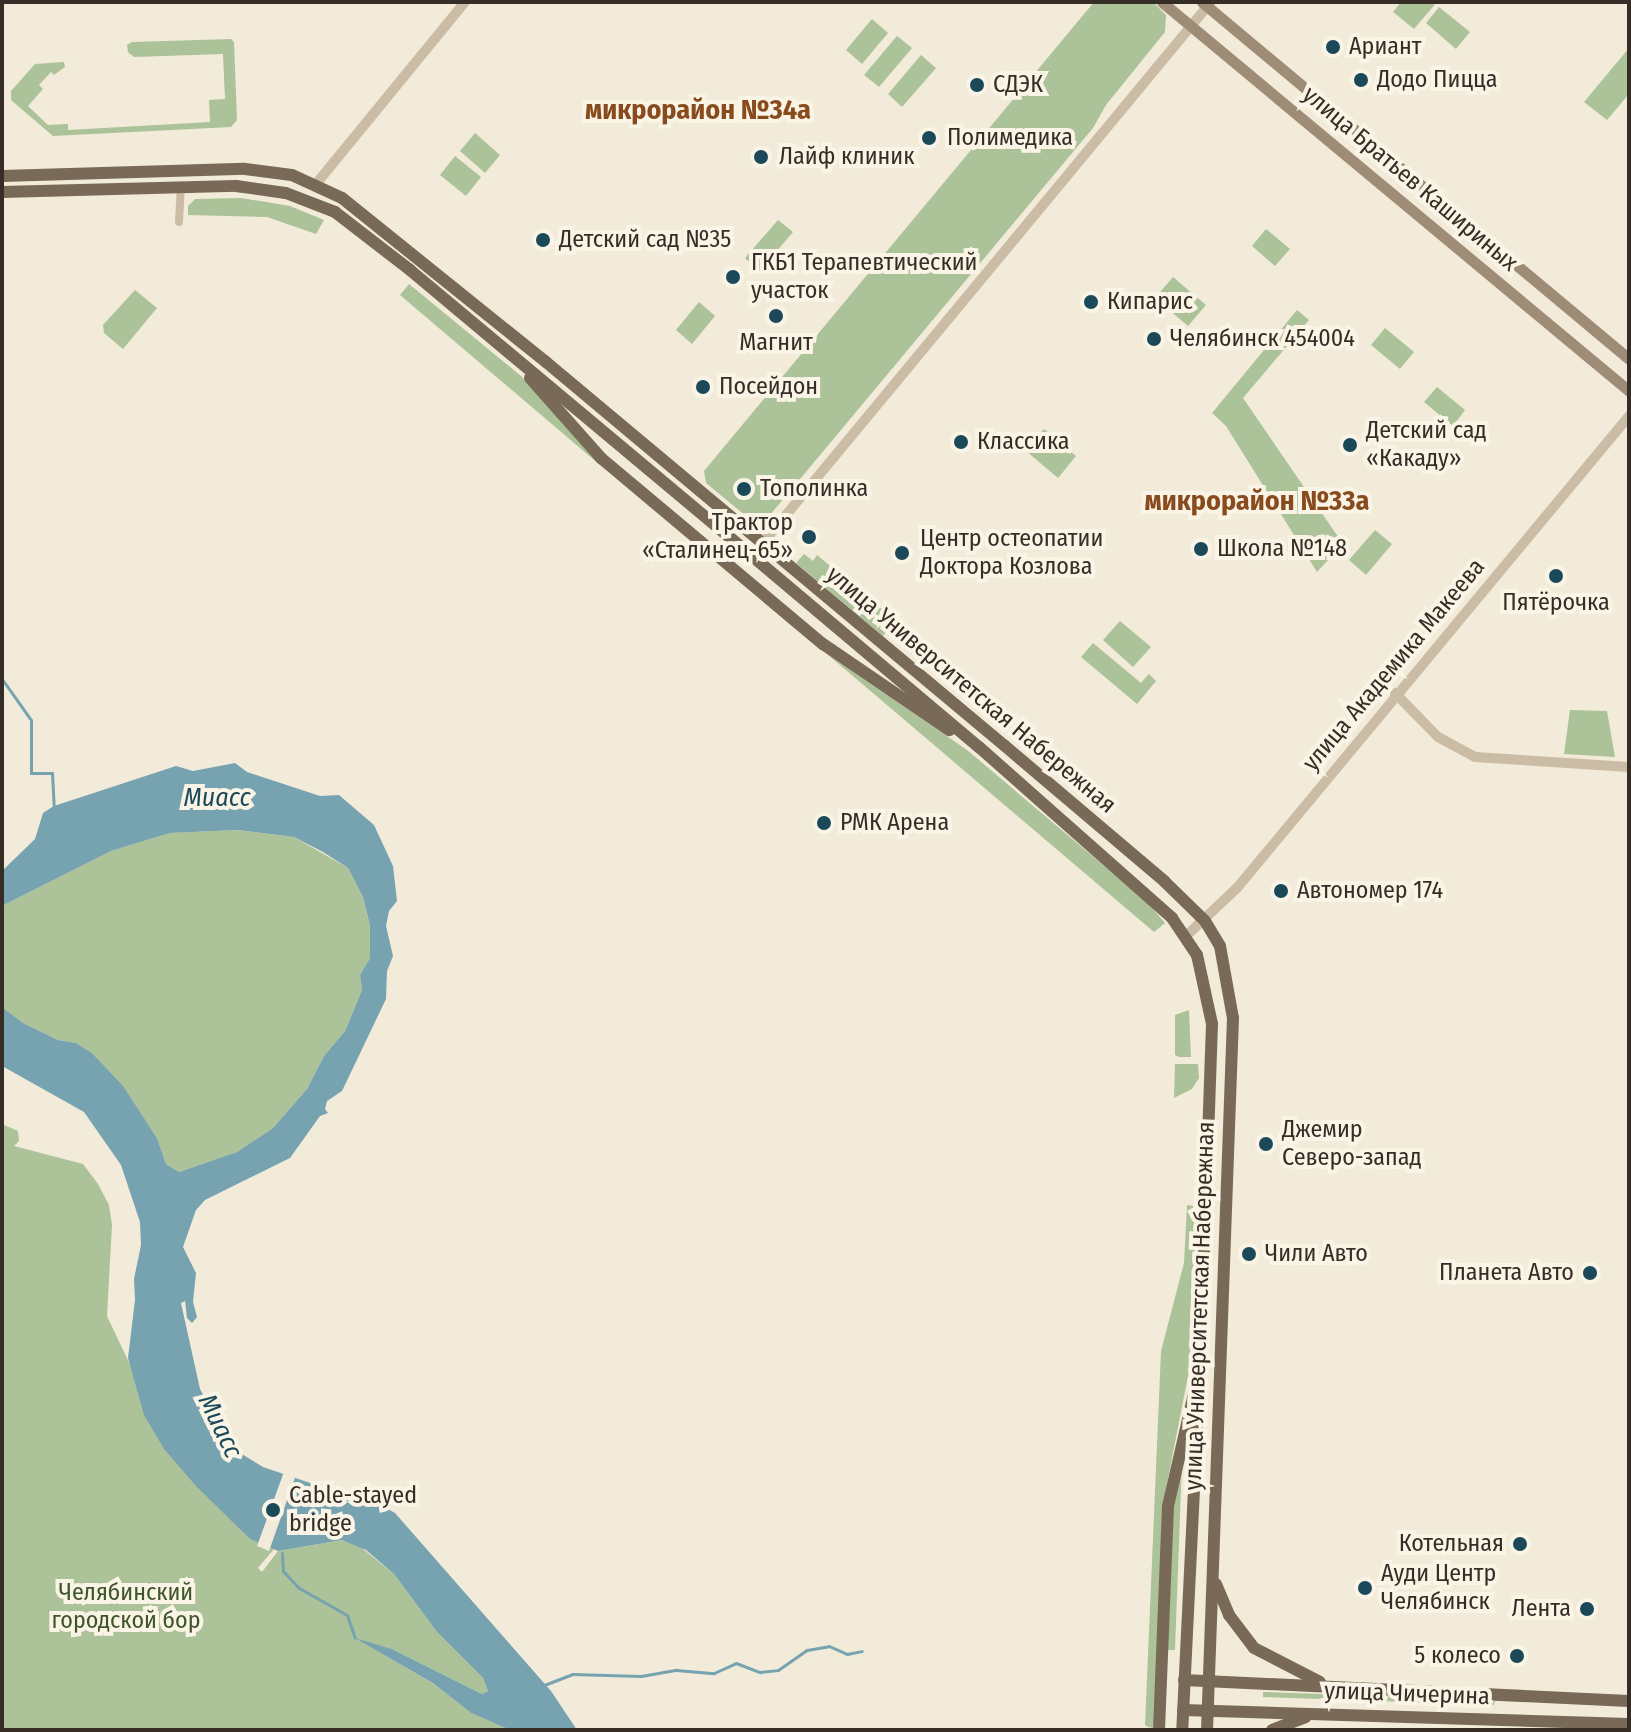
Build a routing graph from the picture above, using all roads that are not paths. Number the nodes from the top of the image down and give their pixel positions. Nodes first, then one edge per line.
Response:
1 (465, 2) edge
2 (1162, 2) edge
3 (1207, 3) edge
4 (1191, 26) junction
5 (2, 176) edge
6 (316, 184) junction
7 (181, 187) junction
8 (2, 192) edge
9 (309, 200) junction
10 (179, 222) dead end
11 (510, 353) junction
12 (1629, 359) edge
13 (1629, 391) edge
14 (1629, 416) edge
15 (763, 544) junction
16 (752, 556) junction
17 (1395, 693) junction
18 (979, 747) junction
19 (1629, 767) edge
20 (1205, 921) junction
21 (1186, 936) junction
22 (1200, 1367) junction
23 (1213, 1576) junction
24 (1184, 1680) junction
25 (1209, 1681) junction
26 (1326, 1685) junction
27 (1629, 1701) edge
28 (1183, 1710) junction
29 (1208, 1711) junction
30 (1328, 1713) junction
31 (1629, 1724) edge
32 (1159, 1730) edge
33 (1182, 1730) edge
34 (1207, 1730) edge
35 (1272, 1730) edge

1 - 6 street
2 - 4 main road, улица Братьев Кашириных
3 - 4 street
3 - 12 main road, улица Братьев Кашириных
4 - 13 main road, улица Братьев Кашириных
4 - 15 street
5 - 6 main road, улица Университетская Набережная
6 - 9 main road
6 - 15 main road, улица Университетская Набережная
7 - 8 main road, улица Университетская Набережная
7 - 9 main road, улица Университетская Набережная
7 - 10 street
9 - 11 main road, улица Университетская Набережная
11 - 16 main road, улица Университетская Набережная
11 - 18 main road
14 - 17 street, улица Академика Макеева
15 - 16 street
15 - 20 main road, улица Университетская Набережная
16 - 18 main road, улица Университетская Набережная
17 - 19 street
17 - 20 street, улица Академика Макеева
18 - 21 main road, улица Университетская Набережная
20 - 21 street, улица Академика Макеева
20 - 23 main road, улица Университетская Набережная
21 - 22 main road, улица Университетская Набережная
22 - 24 main road, улица Университетская Набережная
22 - 32 main road
23 - 25 main road, улица Университетская Набережная
23 - 26 main road
24 - 25 main road, улица Чичерина
24 - 28 main road, улица Университетская Набережная
25 - 26 main road, улица Чичерина
25 - 29 main road, улица Университетская Набережная
26 - 27 main road, улица Чичерина
28 - 29 main road, улица Чичерина
28 - 33 main road, улица Университетская Набережная
29 - 30 main road, улица Чичерина
29 - 34 main road, улица Университетская Набережная
30 - 31 main road, улица Чичерина
30 - 35 main road

